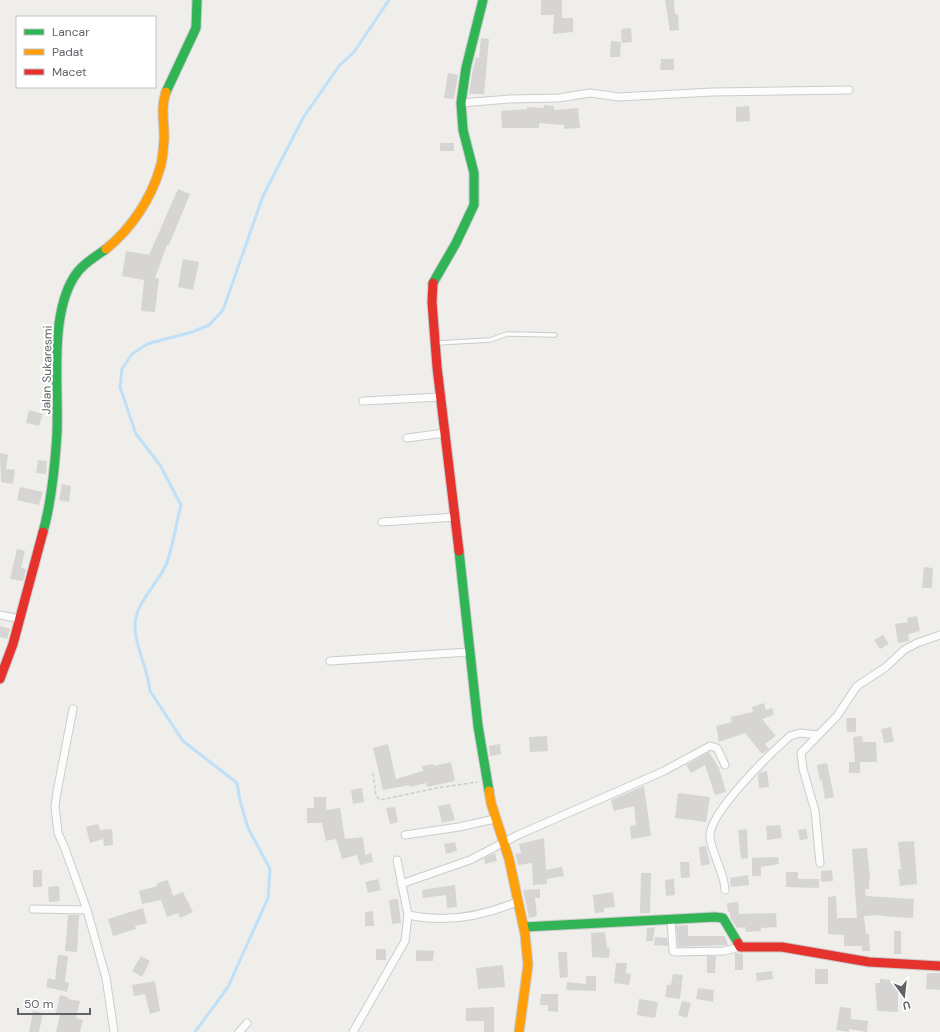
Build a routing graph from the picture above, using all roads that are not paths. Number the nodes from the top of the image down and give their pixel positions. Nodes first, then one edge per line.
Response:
1 (197, 0) edge
2 (483, 0) edge
3 (849, 90) dead end
4 (462, 104) junction
5 (555, 335) dead end
6 (436, 343) junction
7 (441, 397) junction
8 (364, 401) dead end
9 (446, 433) junction
10 (407, 438) dead end
11 (456, 517) junction
12 (382, 522) dead end
13 (0, 615) edge
14 (20, 619) junction
15 (940, 636) edge
16 (469, 652) junction
17 (330, 661) dead end
18 (0, 679) edge
19 (72, 709) dead end
20 (818, 735) junction
21 (725, 765) dead end
22 (495, 819) junction
23 (405, 835) dead end
24 (503, 843) junction
25 (398, 860) dead end
26 (820, 864) dead end
27 (401, 884) junction
28 (725, 890) dead end
29 (519, 901) junction
30 (33, 909) dead end
31 (87, 910) junction
32 (408, 915) junction
33 (671, 920) junction
34 (524, 927) junction
35 (740, 947) junction
36 (940, 966) edge
37 (247, 1023) dead end
38 (114, 1032) edge
39 (239, 1032) edge
40 (353, 1032) edge
41 (519, 1032) edge

1 - 14 street, Jalan Sukaresmi
2 - 4 street
3 - 4 street
4 - 6 street
5 - 6 lane
6 - 7 street
7 - 8 street
7 - 9 street
9 - 10 street
9 - 11 street
11 - 12 street
11 - 16 street
13 - 14 street
14 - 18 street, Jalan Sukaresmi
15 - 20 street
16 - 17 street
16 - 22 street
19 - 31 street
20 - 26 street
20 - 28 street
21 - 24 street
22 - 23 street
22 - 24 street
24 - 27 street
24 - 29 street
25 - 27 street
27 - 32 street
29 - 32 street
29 - 34 street
30 - 31 street
31 - 38 street
32 - 40 street
33 - 34 street
33 - 35 street
33 - 35 street
34 - 41 street
35 - 36 street
37 - 39 street

